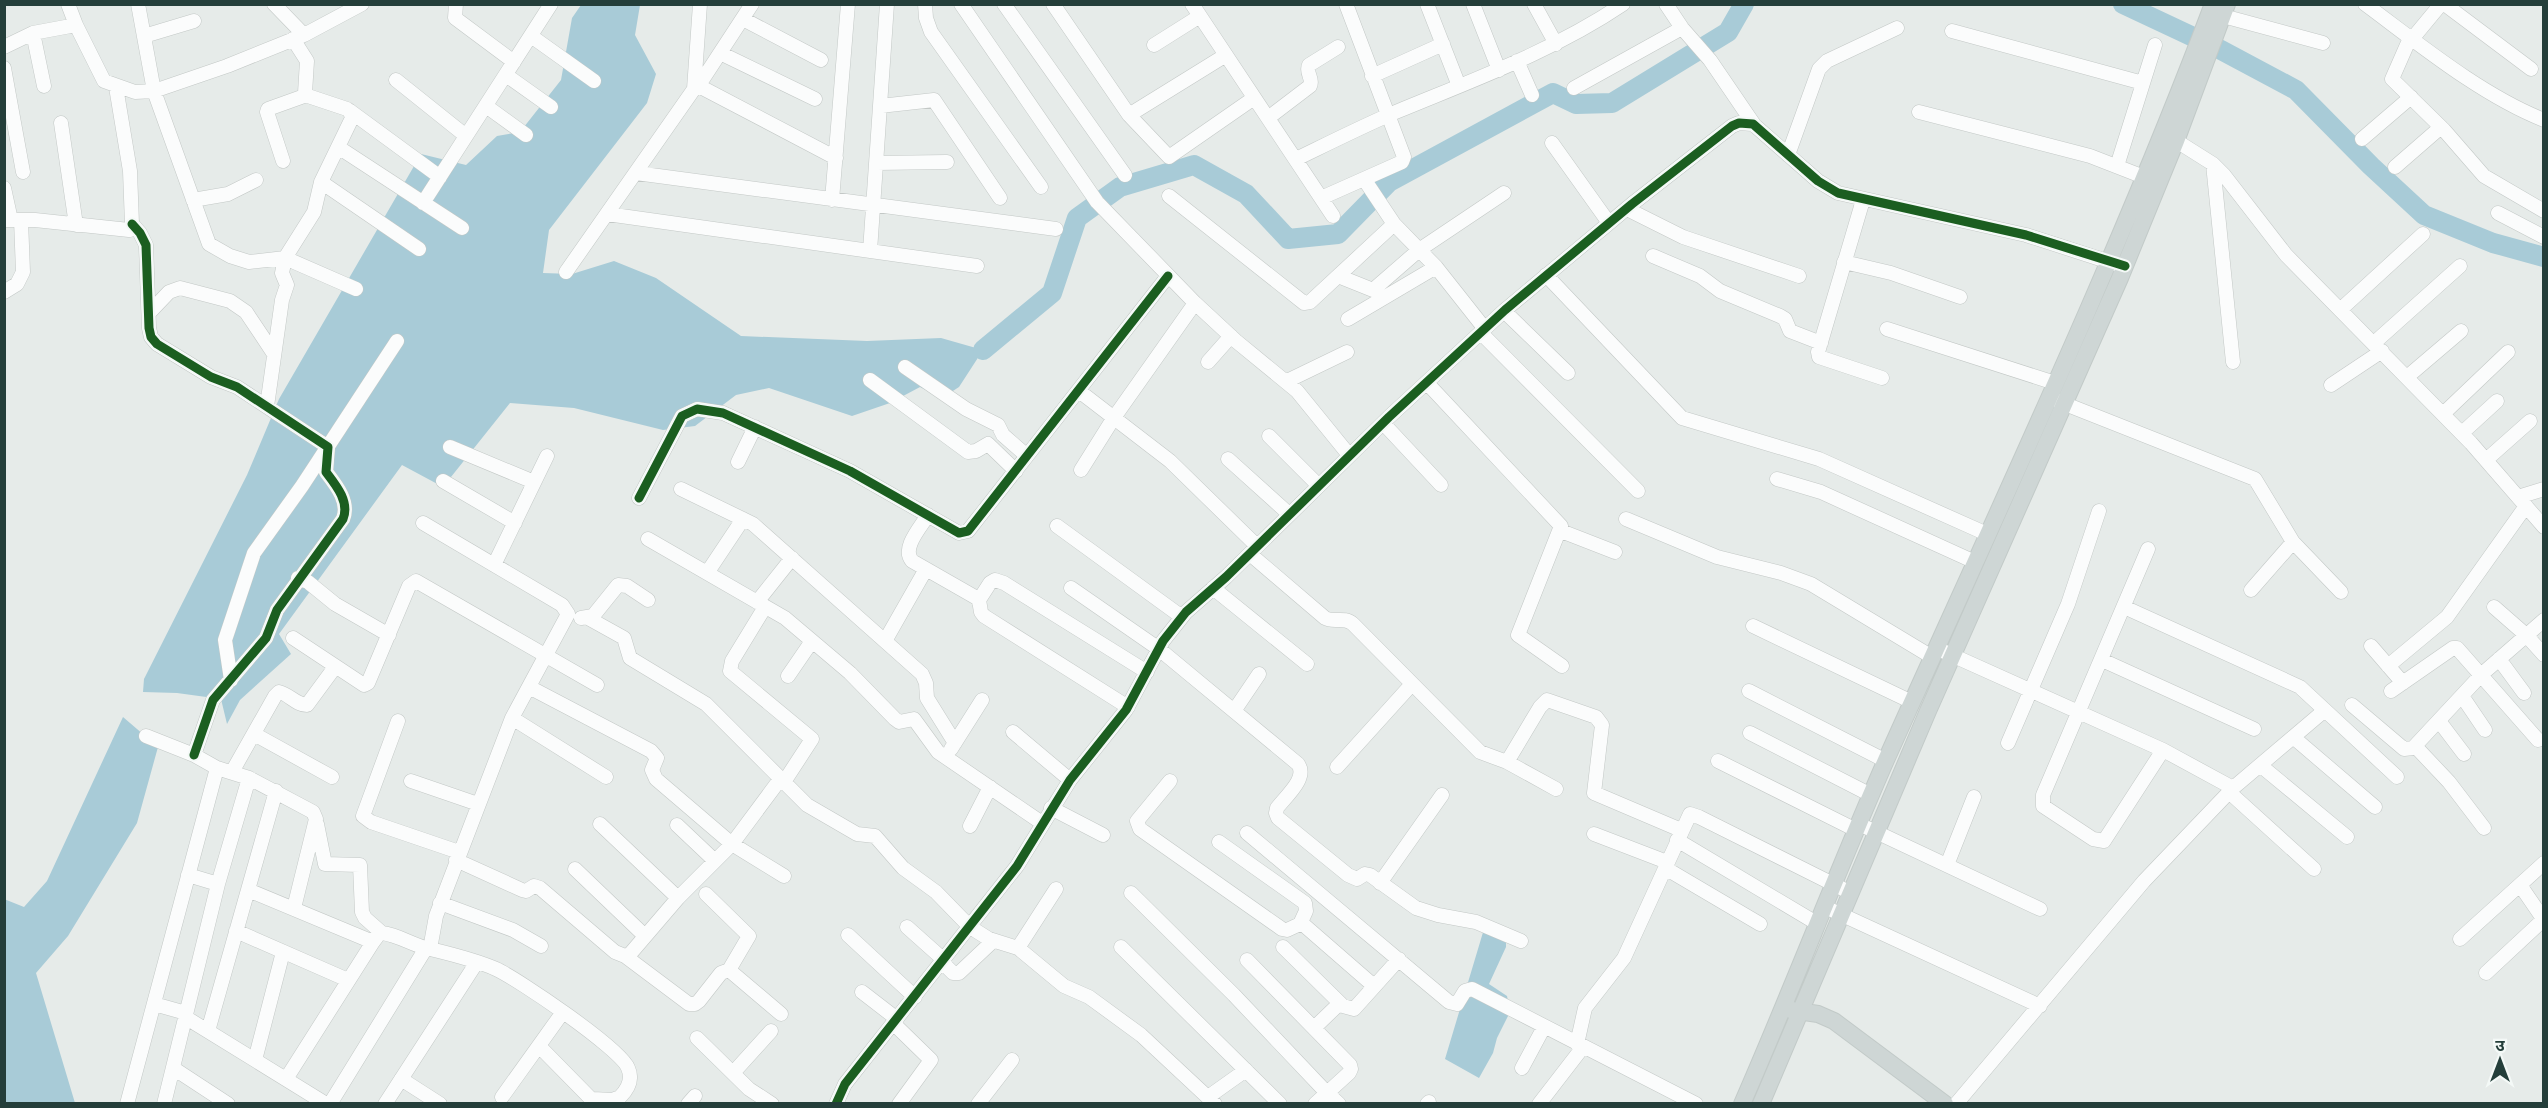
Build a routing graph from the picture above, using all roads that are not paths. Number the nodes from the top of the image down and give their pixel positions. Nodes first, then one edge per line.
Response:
1 (68, 4) edge
2 (138, 4) edge
3 (274, 4) edge
4 (456, 4) edge
5 (551, 4) edge
6 (700, 4) edge
7 (752, 4) edge
8 (848, 4) edge
9 (887, 4) edge
10 (925, 4) edge
11 (961, 4) edge
12 (1004, 4) edge
13 (1053, 4) edge
14 (1346, 4) edge
15 (1427, 4) edge
16 (1473, 4) edge
17 (1534, 4) edge
18 (1623, 4) edge
19 (1666, 4) edge
20 (2365, 4) edge
21 (2441, 4) edge
22 (352, 7) edge
23 (1196, 10) edge
24 (2216, 12) edge
25 (743, 19) junction
26 (194, 21) dead end
27 (76, 25) junction
28 (1682, 28) junction
29 (1897, 28) dead end
30 (1952, 31) dead end
31 (33, 33) junction
32 (144, 36) junction
33 (531, 36) junction
34 (298, 37) junction
35 (2411, 38) junction
36 (2323, 43) dead end
37 (1443, 44) junction
38 (1556, 44) junction
39 (1154, 45) dead end
40 (2156, 45) dead end
41 (1338, 46) dead end
42 (4, 47) edge
43 (720, 53) junction
44 (1226, 55) junction
45 (821, 60) dead end
46 (514, 62) junction
47 (1517, 62) junction
48 (4, 68) edge
49 (2531, 69) dead end
50 (1499, 70) junction
51 (506, 75) junction
52 (1372, 76) junction
53 (396, 80) dead end
54 (594, 81) dead end
55 (2144, 83) junction
56 (697, 84) junction
57 (44, 86) dead end
58 (1459, 86) junction
59 (116, 87) junction
60 (1574, 88) dead end
61 (154, 90) junction
62 (307, 95) junction
63 (1532, 95) dead end
64 (2411, 97) junction
65 (1254, 98) junction
66 (815, 99) dead end
67 (486, 106) junction
68 (880, 106) junction
69 (551, 107) dead end
70 (350, 111) junction
71 (1919, 112) dead end
72 (1129, 115) junction
73 (1388, 116) junction
74 (1268, 118) junction
75 (2544, 120) edge
76 (61, 123) dead end
77 (1756, 127) junction
78 (2441, 127) junction
79 (526, 135) dead end
80 (466, 136) junction
81 (2170, 136) junction
82 (2362, 139) dead end
83 (1552, 143) dead end
84 (338, 147) junction
85 (1788, 155) junction
86 (836, 158) junction
87 (1296, 159) junction
88 (283, 161) dead end
89 (947, 162) dead end
90 (876, 163) junction
91 (2213, 164) junction
92 (2117, 166) junction
93 (2395, 167) dead end
94 (23, 172) dead end
95 (636, 173) junction
96 (1125, 175) dead end
97 (440, 177) junction
98 (2144, 177) junction
99 (1364, 179) junction
100 (256, 180) dead end
101 (321, 182) junction
102 (1041, 187) dead end
103 (4, 188) edge
104 (1504, 193) dead end
105 (1168, 196) dead end
106 (1000, 198) dead end
107 (1321, 198) junction
108 (193, 200) junction
109 (832, 200) junction
110 (1863, 200) junction
111 (423, 203) junction
112 (873, 206) junction
113 (1627, 208) junction
114 (2544, 211) edge
115 (2498, 213) dead end
116 (607, 214) junction
117 (1334, 216) dead end
118 (12, 220) edge
119 (1609, 223) junction
120 (132, 224) junction
121 (1394, 224) junction
122 (76, 225) junction
123 (462, 228) dead end
124 (1056, 229) dead end
125 (2422, 234) dead end
126 (2544, 237) edge
127 (419, 249) dead end
128 (1419, 250) junction
129 (870, 251) junction
130 (1653, 256) dead end
131 (285, 258) junction
132 (1844, 262) junction
133 (2109, 262) junction
134 (977, 266) dead end
135 (2125, 266) junction
136 (2460, 266) dead end
137 (1436, 267) junction
138 (566, 272) dead end
139 (1546, 275) junction
140 (1168, 276) junction
141 (1338, 276) junction
142 (1799, 276) dead end
143 (356, 289) dead end
144 (4, 292) edge
145 (1960, 297) dead end
146 (1196, 303) junction
147 (2340, 310) junction
148 (1503, 311) junction
149 (149, 313) junction
150 (1348, 320) dead end
151 (1887, 329) dead end
152 (1483, 331) junction
153 (2461, 331) dead end
154 (1231, 336) junction
155 (397, 341) dead end
156 (1821, 343) junction
157 (2072, 345) junction
158 (2378, 347) junction
159 (1347, 352) dead end
160 (2508, 352) dead end
161 (2087, 353) junction
162 (274, 354) junction
163 (1208, 362) dead end
164 (2233, 363) dead end
165 (905, 367) dead end
166 (1568, 373) dead end
167 (2407, 377) junction
168 (1882, 378) dead end
169 (870, 380) dead end
170 (1287, 381) junction
171 (1427, 382) junction
172 (2331, 385) dead end
173 (1079, 391) junction
174 (2055, 395) junction
175 (2498, 401) dead end
176 (267, 406) junction
177 (2443, 414) junction
178 (1113, 419) junction
179 (2530, 421) dead end
180 (1383, 423) junction
181 (755, 427) junction
182 (2462, 433) junction
183 (1269, 436) dead end
184 (328, 447) junction
185 (450, 447) dead end
186 (1350, 455) junction
187 (548, 456) dead end
188 (1027, 456) junction
189 (1228, 459) dead end
190 (2486, 460) junction
191 (738, 462) dead end
192 (1081, 470) dead end
193 (1016, 471) junction
194 (1777, 479) dead end
195 (443, 481) dead end
196 (534, 482) junction
197 (1318, 485) junction
198 (1441, 485) dead end
199 (681, 489) dead end
200 (2544, 489) edge
201 (1638, 491) dead end
202 (639, 498) dead end
203 (2522, 501) junction
204 (2099, 511) dead end
205 (928, 514) junction
206 (1289, 514) junction
207 (743, 519) junction
208 (1626, 519) dead end
209 (423, 523) dead end
210 (514, 523) junction
211 (1057, 526) dead end
212 (2544, 527) edge
213 (1561, 531) junction
214 (1988, 534) junction
215 (648, 539) dead end
216 (2293, 542) junction
217 (2148, 549) dead end
218 (1253, 550) junction
219 (1615, 552) dead end
220 (792, 558) junction
221 (1975, 562) junction
222 (494, 566) junction
223 (926, 569) junction
224 (707, 573) junction
225 (298, 578) junction
226 (1071, 588) dead end
227 (1213, 588) junction
228 (2251, 590) dead end
229 (2341, 592) dead end
230 (648, 600) dead end
231 (979, 600) junction
232 (761, 605) junction
233 (2124, 607) junction
234 (2494, 607) dead end
235 (1182, 617) junction
236 (588, 618) junction
237 (567, 619) junction
238 (2544, 620) edge
239 (1753, 626) dead end
240 (389, 635) junction
241 (2526, 635) junction
242 (293, 638) dead end
243 (812, 640) junction
244 (885, 641) junction
245 (2371, 646) dead end
246 (1159, 649) junction
247 (1934, 653) junction
248 (2544, 655) edge
249 (546, 656) junction
250 (1952, 656) junction
251 (2499, 659) junction
252 (2102, 660) junction
253 (1307, 664) dead end
254 (1562, 666) dead end
255 (2388, 666) junction
256 (335, 667) junction
257 (1147, 672) junction
258 (1259, 674) dead end
259 (2482, 674) junction
260 (788, 676) dead end
261 (231, 680) junction
262 (2403, 683) junction
263 (1412, 684) junction
264 (597, 685) dead end
265 (529, 687) junction
266 (2391, 691) dead end
267 (1749, 692) dead end
268 (2031, 692) junction
269 (2524, 693) dead end
270 (2462, 696) junction
271 (982, 700) dead end
272 (1912, 702) junction
273 (2352, 705) dead end
274 (1128, 706) junction
275 (2325, 710) junction
276 (1234, 711) junction
277 (2080, 713) junction
278 (512, 718) junction
279 (398, 721) dead end
280 (2439, 721) junction
281 (2254, 729) dead end
282 (2485, 730) dead end
283 (1013, 732) dead end
284 (1750, 733) dead end
285 (254, 734) junction
286 (146, 736) dead end
287 (2293, 737) junction
288 (2538, 740) dead end
289 (955, 743) junction
290 (2008, 743) dead end
291 (2415, 746) junction
292 (2163, 750) junction
293 (2464, 754) dead end
294 (194, 755) junction
295 (946, 758) junction
296 (1718, 761) dead end
297 (1886, 761) junction
298 (1507, 762) junction
299 (2260, 765) junction
300 (1337, 767) dead end
301 (217, 768) junction
302 (232, 772) junction
303 (249, 777) junction
304 (332, 777) dead end
305 (606, 777) dead end
306 (2397, 777) dead end
307 (782, 780) junction
308 (1070, 780) junction
309 (411, 781) dead end
310 (1170, 781) dead end
311 (990, 787) junction
312 (1556, 789) dead end
313 (2231, 790) junction
314 (276, 791) junction
315 (1442, 795) dead end
316 (1871, 795) junction
317 (1974, 797) dead end
318 (478, 804) junction
319 (2375, 807) dead end
320 (1051, 808) junction
321 (316, 819) junction
322 (1042, 823) junction
323 (600, 824) dead end
324 (677, 825) dead end
325 (970, 826) dead end
326 (1858, 827) junction
327 (2484, 828) dead end
328 (1247, 832) dead end
329 (1877, 832) junction
330 (1594, 834) dead end
331 (1103, 835) dead end
332 (1679, 835) junction
333 (2347, 837) dead end
334 (1220, 842) dead end
335 (732, 844) junction
336 (457, 856) junction
337 (714, 860) junction
338 (2544, 863) edge
339 (1666, 865) junction
340 (1947, 865) junction
341 (575, 869) dead end
342 (2314, 869) dead end
343 (188, 875) junction
344 (784, 876) dead end
345 (1380, 882) junction
346 (218, 884) junction
347 (1834, 884) junction
348 (2520, 885) junction
349 (1056, 889) dead end
350 (248, 890) junction
351 (1131, 893) dead end
352 (1851, 893) junction
353 (705, 894) dead end
354 (678, 898) junction
355 (440, 903) junction
356 (1825, 907) junction
357 (294, 908) junction
358 (2040, 909) dead end
359 (1842, 915) junction
360 (1300, 924) junction
361 (1760, 924) dead end
362 (1818, 924) junction
363 (907, 927) dead end
364 (970, 927) junction
365 (236, 931) junction
366 (848, 935) dead end
367 (645, 936) junction
368 (378, 938) junction
369 (2460, 939) dead end
370 (993, 941) junction
371 (1521, 941) dead end
372 (541, 946) dead end
373 (1121, 946) dead end
374 (1283, 947) dead end
375 (428, 948) junction
376 (1018, 948) junction
377 (283, 952) junction
378 (625, 956) junction
379 (1399, 959) junction
380 (1247, 960) dead end
381 (943, 961) junction
382 (477, 962) junction
383 (729, 969) junction
384 (2486, 973) dead end
385 (348, 980) junction
386 (1374, 986) junction
387 (862, 992) dead end
388 (915, 997) junction
389 (1340, 1003) junction
390 (154, 1004) junction
391 (2040, 1006) junction
392 (1784, 1008) junction
393 (563, 1012) junction
394 (1801, 1012) junction
395 (780, 1014) dead end
396 (186, 1015) junction
397 (896, 1021) junction
398 (1544, 1026) junction
399 (1314, 1028) junction
400 (208, 1031) junction
401 (771, 1031) dead end
402 (697, 1038) dead end
403 (539, 1046) junction
404 (1580, 1046) junction
405 (255, 1060) junction
406 (1012, 1060) dead end
407 (173, 1068) junction
408 (1522, 1068) dead end
409 (1246, 1070) junction
410 (733, 1073) junction
411 (286, 1079) junction
412 (401, 1079) junction
413 (1326, 1092) junction
414 (502, 1098) dead end
415 (1212, 1100) edge
416 (595, 1101) edge
417 (841, 1102) edge
418 (440, 1103) edge
419 (127, 1104) edge
420 (164, 1104) edge
421 (228, 1104) edge
422 (328, 1104) edge
423 (385, 1104) edge
424 (772, 1104) edge
425 (899, 1104) edge
426 (978, 1104) edge
427 (1280, 1104) edge
428 (1314, 1104) edge
429 (1339, 1104) edge
430 (1539, 1104) edge
431 (1696, 1104) edge
432 (1742, 1104) edge
433 (1761, 1104) edge
434 (1945, 1104) edge
435 (1956, 1104) edge

1 - 27 street
2 - 32 street
3 - 34 street
4 - 46 street
5 - 33 street
6 - 56 street
7 - 25 street
8 - 86 street
9 - 68 street
10 - 102 street
11 - 140 street
12 - 96 street
13 - 72 street
14 - 52 street
15 - 37 street
16 - 50 street
17 - 38 street
18 - 38 street
19 - 28 street
20 - 35 street
21 - 35 street
21 - 49 street
22 - 34 street
23 - 39 street
23 - 44 street
24 - 36 street
24 - 81 main road
25 - 43 street
25 - 45 street
26 - 32 street
27 - 31 street
27 - 59 street
28 - 60 street
28 - 77 street
29 - 85 street
30 - 55 street
31 - 42 street
31 - 57 street
32 - 61 street
33 - 46 street
33 - 54 street
34 - 61 street
34 - 62 street
35 - 64 street
35 - 75 street
37 - 52 street
37 - 58 street
38 - 47 street
40 - 55 street
41 - 74 street
43 - 56 street
43 - 66 street
44 - 65 street
44 - 72 street
46 - 51 street
47 - 50 street
47 - 63 street
48 - 94 street
50 - 58 street
51 - 67 street
51 - 69 street
52 - 73 street
53 - 80 street
55 - 92 street
56 - 86 street
56 - 95 street
58 - 73 street
59 - 61 street
59 - 120 street
61 - 108 street
62 - 70 street
62 - 88 street
64 - 78 street
64 - 82 street
65 - 72 street
65 - 74 street
67 - 79 street
67 - 80 street
68 - 90 street
68 - 106 street
70 - 84 street
70 - 97 street
71 - 92 street
73 - 87 street
73 - 99 street
74 - 87 street
76 - 122 street
77 - 85 street
77 - 113 street
78 - 93 street
78 - 114 street
80 - 97 street
81 - 91 street
81 - 98 main road
81 - 135 main road
83 - 119 street
84 - 101 street
84 - 111 street
85 - 110 street
86 - 109 street
87 - 107 street
89 - 90 street
90 - 112 street
91 - 147 street
91 - 164 street
92 - 98 street
95 - 109 street
95 - 116 street
97 - 111 street
98 - 133 main road
99 - 107 street
99 - 121 street
100 - 108 street
101 - 127 street
101 - 131 street
103 - 118 street
104 - 128 street
105 - 141 street
107 - 117 street
108 - 131 street
109 - 112 street
110 - 132 street
110 - 133 street
111 - 123 street
112 - 124 street
112 - 129 street
113 - 119 street
113 - 142 street
115 - 126 street
116 - 129 street
116 - 138 street
118 - 122 street
118 - 144 street
119 - 139 street
120 - 122 street
120 - 149 street
121 - 128 street
121 - 141 street
125 - 147 street
128 - 137 street
128 - 141 street
129 - 134 street
130 - 156 street
131 - 143 street
131 - 162 street
132 - 145 street
132 - 156 street
133 - 135 street
133 - 157 main road
135 - 161 main road
136 - 158 street
137 - 150 street
137 - 152 street
139 - 148 street
139 - 214 street
140 - 146 street
140 - 173 street
146 - 154 street
146 - 178 street
147 - 158 street
148 - 152 street
148 - 166 street
149 - 162 street
149 - 176 street
151 - 174 street
152 - 171 street
152 - 201 street
153 - 167 street
154 - 163 street
154 - 170 street
155 - 184 street
156 - 168 street
157 - 161 main road
157 - 174 main road
158 - 167 street
158 - 172 street
159 - 170 street
160 - 177 street
161 - 174 main road
162 - 176 street
165 - 188 street
167 - 177 street
169 - 193 street
170 - 186 street
171 - 180 street
171 - 213 street
173 - 178 street
173 - 188 street
174 - 214 main road
174 - 216 street
174 - 250 main road
175 - 182 street
176 - 184 street
177 - 182 street
178 - 192 street
178 - 218 street
179 - 190 street
180 - 186 street
180 - 198 street
181 - 191 street
181 - 202 street
181 - 205 street
182 - 190 street
183 - 197 street
184 - 225 street
184 - 261 street
185 - 196 street
186 - 197 street
187 - 196 street
188 - 193 street
189 - 206 street
190 - 203 street
193 - 205 street
194 - 221 street
195 - 210 street
196 - 210 street
197 - 206 street
199 - 207 street
200 - 203 street
203 - 212 street
203 - 255 street
204 - 268 street
205 - 223 street
206 - 218 street
207 - 220 street
207 - 224 street
208 - 247 street
209 - 222 street
210 - 222 street
211 - 235 street
213 - 219 street
213 - 254 street
214 - 221 main road
215 - 224 street
216 - 228 street
216 - 229 street
217 - 233 street
218 - 227 street
218 - 263 street
220 - 232 street
220 - 244 street
221 - 247 main road
222 - 237 street
223 - 231 street
223 - 244 street
224 - 232 street
225 - 240 street
225 - 261 street
226 - 246 street
227 - 235 street
227 - 253 street
230 - 236 street
231 - 257 street
231 - 274 street
232 - 243 street
232 - 307 street
233 - 252 street
233 - 275 street
234 - 241 street
235 - 246 street
236 - 237 street
236 - 307 street
237 - 249 street
238 - 241 street
239 - 272 street
240 - 249 street
240 - 256 street
241 - 248 street
241 - 251 street
242 - 256 street
243 - 260 street
243 - 295 street
244 - 289 street
245 - 255 street
246 - 257 street
246 - 276 street
247 - 250 street
247 - 272 main road
249 - 264 street
249 - 265 street
250 - 268 street
250 - 329 main road
251 - 259 street
251 - 269 street
252 - 277 street
252 - 281 street
255 - 262 street
256 - 285 street
257 - 274 street
258 - 276 street
259 - 262 street
259 - 270 street
259 - 288 street
261 - 294 street
262 - 266 street
263 - 298 street
263 - 300 street
265 - 278 street
265 - 335 street
267 - 297 street
268 - 277 street
268 - 290 street
270 - 280 street
270 - 282 street
271 - 289 street
272 - 297 main road
273 - 291 street
274 - 308 street
275 - 287 street
275 - 306 street
276 - 345 street
277 - 292 street
277 - 292 street
278 - 305 street
278 - 318 street
279 - 336 street
280 - 291 street
280 - 293 street
283 - 308 street
284 - 316 street
285 - 302 street
285 - 304 street
286 - 294 street
287 - 299 street
287 - 319 street
289 - 295 street
291 - 327 street
292 - 313 street
294 - 301 street
295 - 311 street
296 - 326 street
297 - 316 main road
298 - 312 street
298 - 332 street
299 - 313 street
299 - 333 street
301 - 302 street
301 - 343 street
302 - 303 street
303 - 314 street
303 - 346 street
307 - 335 street
307 - 364 street
308 - 320 street
309 - 318 street
310 - 360 street
311 - 322 street
311 - 325 street
313 - 342 street
313 - 391 street
314 - 321 street
314 - 350 street
315 - 345 street
316 - 326 main road
317 - 340 street
318 - 336 street
320 - 322 street
320 - 331 street
321 - 357 street
321 - 368 street
322 - 364 street
323 - 354 street
324 - 337 street
326 - 329 street
326 - 347 main road
328 - 379 street
329 - 340 street
329 - 352 main road
330 - 339 street
332 - 339 street
332 - 347 street
332 - 362 street
334 - 360 street
335 - 337 street
335 - 344 street
336 - 355 street
336 - 378 street
337 - 354 street
338 - 348 street
339 - 361 street
339 - 404 street
340 - 358 street
341 - 367 street
343 - 346 street
343 - 390 street
345 - 371 street
346 - 396 street
347 - 352 street
347 - 356 main road
348 - 369 street
348 - 384 street
349 - 376 street
350 - 357 street
350 - 365 street
351 - 413 street
352 - 359 main road
353 - 383 street
354 - 367 street
355 - 372 street
355 - 375 street
356 - 359 street
356 - 362 main road
357 - 368 street
359 - 391 street
359 - 394 main road
360 - 386 street
362 - 392 main road
363 - 381 street
364 - 370 street
364 - 381 street
365 - 377 street
365 - 400 street
366 - 388 street
367 - 378 street
368 - 375 street
368 - 385 street
370 - 376 street
370 - 381 street
373 - 409 street
374 - 389 street
375 - 382 street
375 - 422 street
376 - 415 street
377 - 385 street
377 - 405 street
378 - 383 street
379 - 386 street
379 - 398 street
380 - 399 street
381 - 388 street
382 - 393 street
382 - 412 street
383 - 395 street
385 - 411 street
386 - 389 street
387 - 397 street
388 - 397 street
389 - 399 street
390 - 396 street
390 - 419 street
391 - 435 street
392 - 394 main road
392 - 432 main road
393 - 403 street
393 - 416 street
394 - 433 main road
394 - 434 main road
396 - 400 street
396 - 407 street
397 - 417 street
397 - 425 street
398 - 404 street
398 - 408 street
399 - 413 street
400 - 405 street
401 - 410 street
402 - 410 street
403 - 414 street
403 - 416 street
404 - 430 street
404 - 431 street
405 - 411 street
406 - 426 street
407 - 420 street
407 - 421 street
409 - 415 street
409 - 427 street
410 - 424 street
411 - 422 street
412 - 418 street
412 - 423 street
413 - 428 street
413 - 429 street

